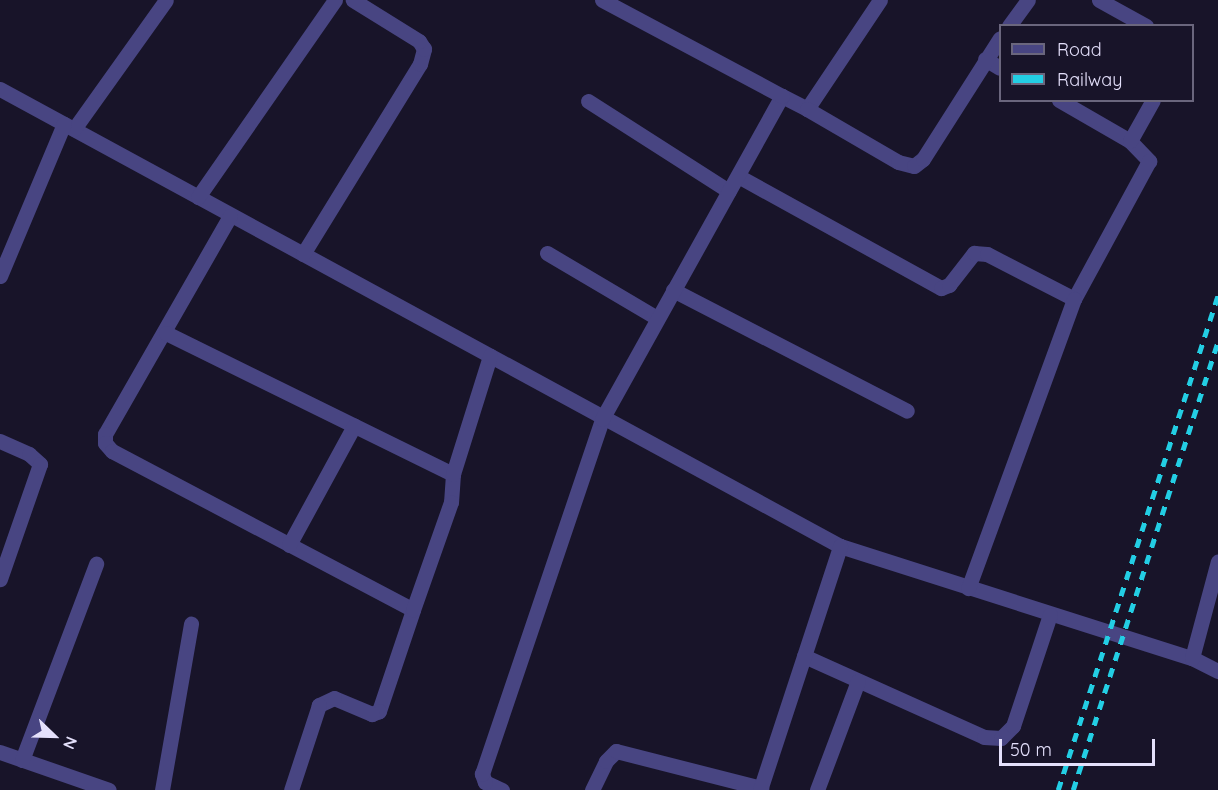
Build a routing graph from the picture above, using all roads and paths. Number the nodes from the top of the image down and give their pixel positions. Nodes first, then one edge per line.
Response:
1 (166, 0) edge
2 (335, 0) edge
3 (353, 0) edge
4 (602, 0) edge
5 (880, 0) edge
6 (1028, 0) edge
7 (1099, 0) edge
8 (1010, 24) edge
9 (1142, 24) edge
10 (999, 39) edge
11 (985, 59) junction
12 (999, 67) edge
13 (0, 89) edge
14 (782, 96) junction
15 (588, 101) dead end
16 (1062, 102) edge
17 (1152, 102) edge
18 (807, 109) junction
19 (69, 127) junction
20 (1130, 141) junction
21 (738, 176) junction
22 (729, 191) junction
23 (198, 197) junction
24 (230, 216) junction
25 (547, 253) dead end
26 (303, 254) junction
27 (0, 276) edge
28 (673, 290) junction
29 (1074, 299) junction
30 (657, 318) junction
31 (165, 333) junction
32 (490, 356) junction
33 (907, 411) dead end
34 (602, 419) junction
35 (354, 426) junction
36 (0, 441) edge
37 (453, 474) junction
38 (290, 545) junction
39 (840, 546) junction
40 (1218, 561) edge
41 (96, 564) dead end
42 (0, 579) edge
43 (968, 588) junction
44 (413, 610) junction
45 (1050, 615) junction
46 (191, 624) dead end
47 (804, 656) junction
48 (1192, 658) junction
49 (1218, 671) edge
50 (858, 681) junction
51 (0, 752) edge
52 (22, 760) junction
53 (760, 789) edge
54 (109, 790) edge
55 (162, 790) edge
56 (291, 790) edge
57 (502, 790) edge
58 (592, 790) edge
59 (817, 790) edge

1 - 19 street
2 - 23 street
3 - 26 street
4 - 14 street
5 - 18 street
6 - 8 street
7 - 9 street
10 - 11 street
11 - 12 street
11 - 18 street
13 - 19 street
14 - 18 street
14 - 21 street
15 - 22 street
16 - 20 street
17 - 20 street
19 - 23 street
19 - 27 street
20 - 29 street
21 - 22 street
21 - 29 street
22 - 28 street
23 - 24 street
24 - 26 street
24 - 31 street
25 - 30 street
26 - 32 street
28 - 30 street
28 - 33 street
29 - 43 street
30 - 34 street
31 - 35 street
31 - 38 street
32 - 34 street
32 - 37 street
34 - 39 street
34 - 57 street
35 - 37 street
35 - 38 street
36 - 42 street
37 - 44 street
38 - 44 street
39 - 43 street
39 - 47 street
40 - 48 street
41 - 52 street
43 - 45 street
44 - 56 street
45 - 48 street
45 - 50 street
46 - 55 street
47 - 50 street
47 - 53 street
48 - 49 street
50 - 59 street
51 - 52 street
52 - 54 street
53 - 58 street

